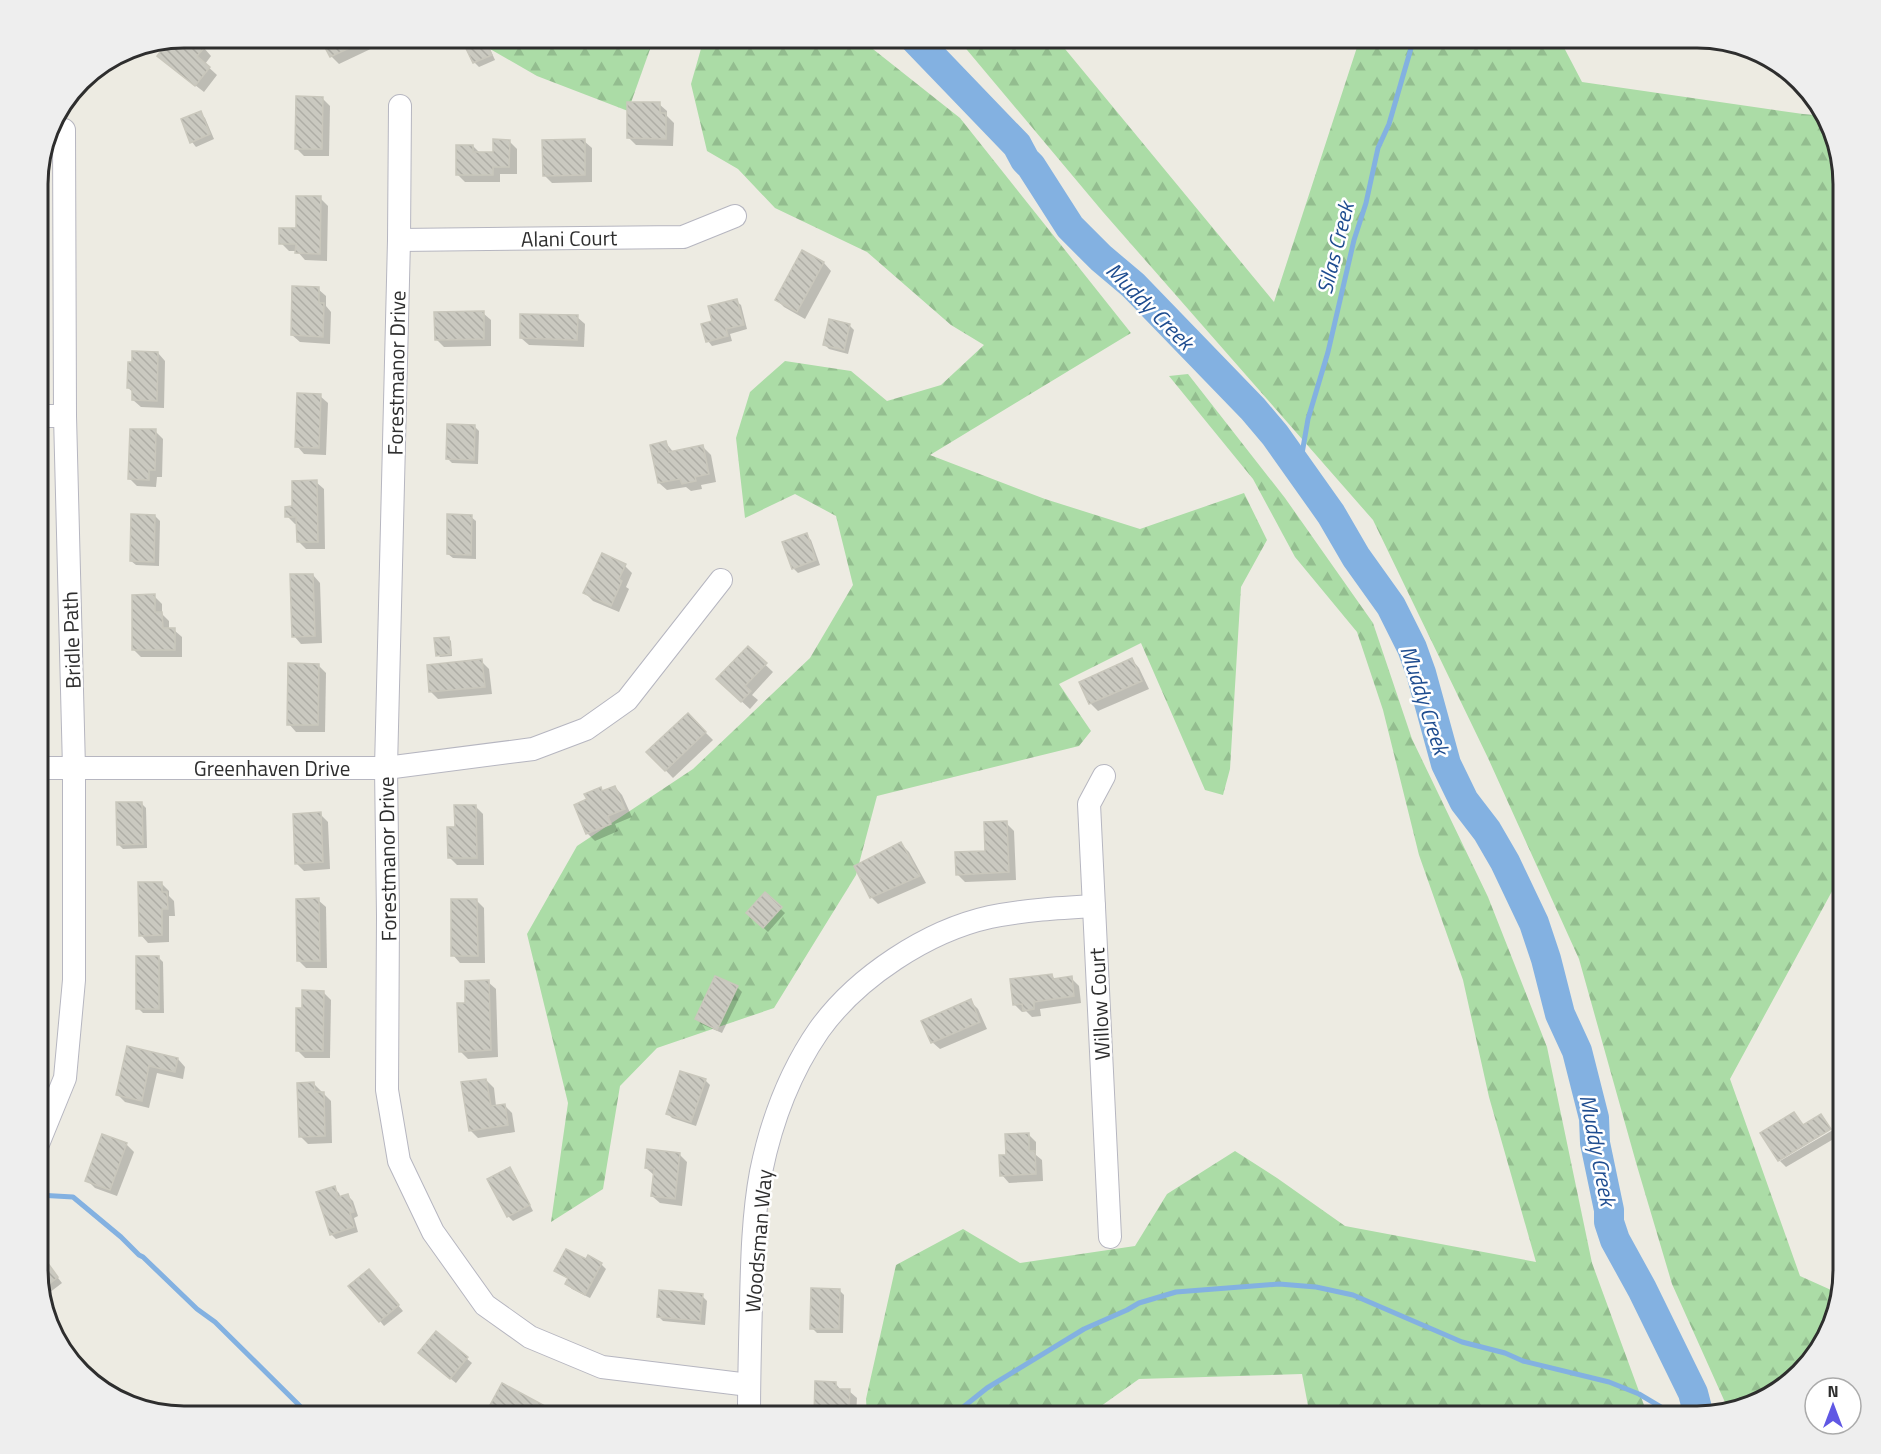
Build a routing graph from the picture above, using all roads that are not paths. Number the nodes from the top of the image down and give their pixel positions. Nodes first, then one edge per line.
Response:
1 (400, 106) dead end
2 (64, 130) dead end
3 (735, 216) dead end
4 (399, 240) junction
5 (48, 416) edge
6 (65, 416) junction
7 (721, 580) dead end
8 (48, 768) edge
9 (74, 768) junction
10 (386, 768) junction
11 (1104, 776) dead end
12 (1094, 906) junction
13 (48, 1120) edge
14 (1110, 1237) dead end
15 (749, 1385) junction
16 (749, 1406) edge

1 - 4 street, Forestmanor Drive
2 - 6 street, Bridle Path
3 - 4 street, Alani Court
4 - 10 street, Forestmanor Drive
5 - 6 street
6 - 9 street, Bridle Path
7 - 10 street, Greenhaven Drive
8 - 9 street, Greenhaven Drive
9 - 10 street, Greenhaven Drive
9 - 13 street, Bridle Path
10 - 15 street, Forestmanor Drive
11 - 12 street, Willow Court
12 - 14 street, Willow Court
12 - 15 street, Woodsman Way
15 - 16 street, Woodsman Way

